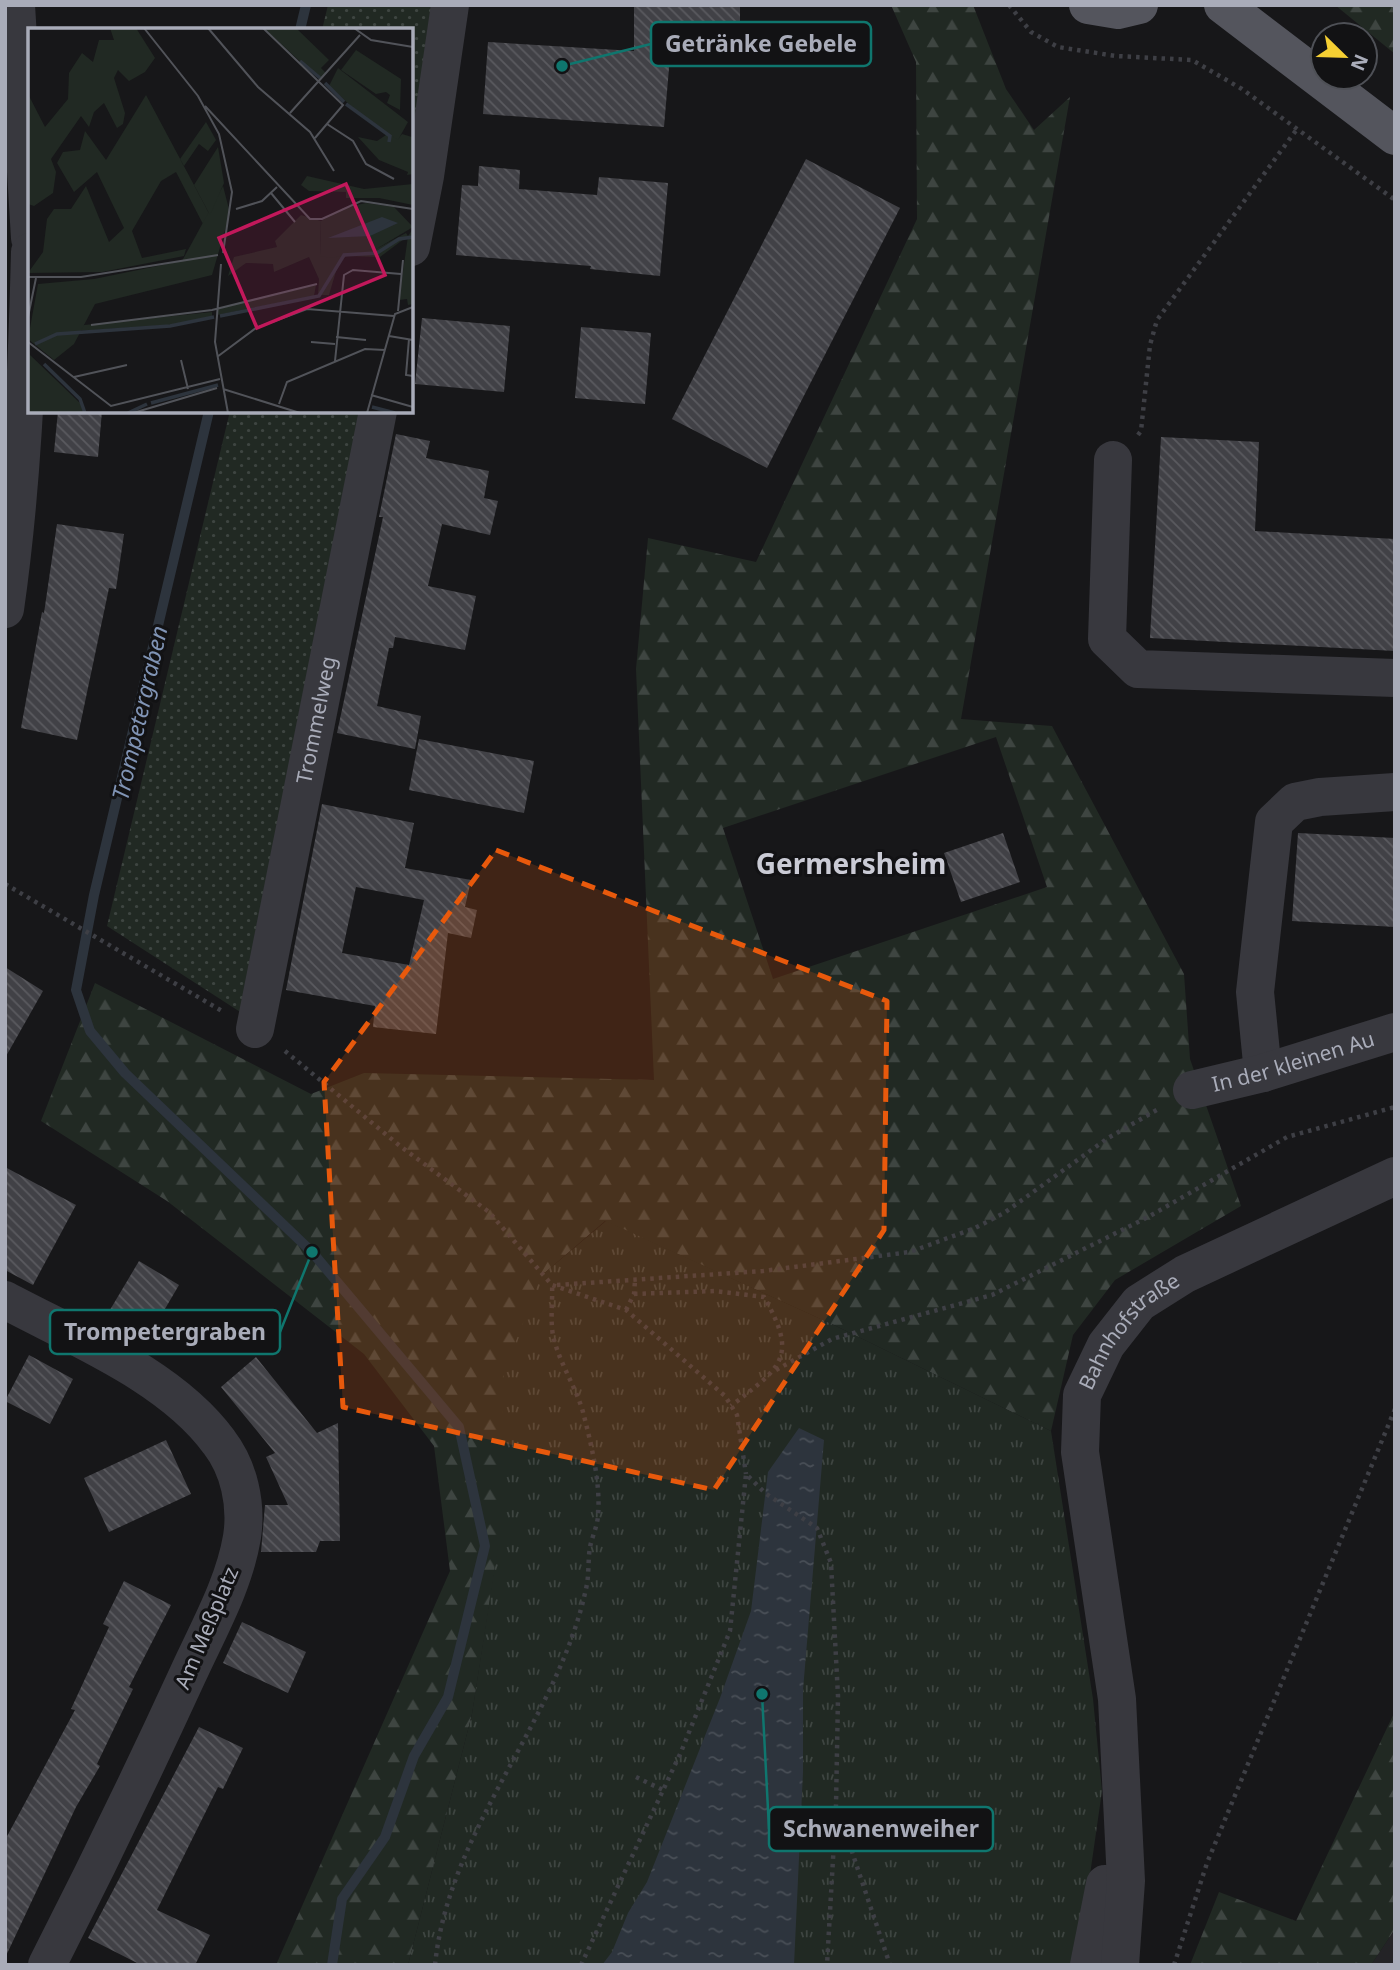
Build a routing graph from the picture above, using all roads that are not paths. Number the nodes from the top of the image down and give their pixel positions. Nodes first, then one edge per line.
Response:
1 (16, 5) edge
2 (450, 5) edge
3 (1088, 5) edge
4 (1139, 5) edge
5 (1223, 5) edge
6 (1395, 136) edge
7 (28, 205) edge
8 (413, 237) edge
9 (28, 341) edge
10 (378, 413) edge
11 (1113, 460) road end
12 (5, 608) edge
13 (1395, 678) edge
14 (1395, 792) edge
15 (255, 1029) road end
16 (1395, 1032) edge
17 (1263, 1073) junction
18 (1192, 1090) road end
19 (1395, 1176) edge
20 (5, 1300) edge
21 (1123, 1793) junction
22 (47, 1965) edge
23 (1089, 1965) edge
24 (1120, 1965) edge

1 - 7 street
2 - 8 street
3 - 4 main road
5 - 6 main road
9 - 12 street
10 - 15 street, Trommelweg
11 - 13 street
14 - 17 street
16 - 17 street, In der kleinen Au
17 - 18 street, In der kleinen Au
19 - 21 street, Bahnhofstraße
20 - 22 street, Am Meßplatz
21 - 23 street, Bahnhofstraße
21 - 24 street, Bahnhofstraße

